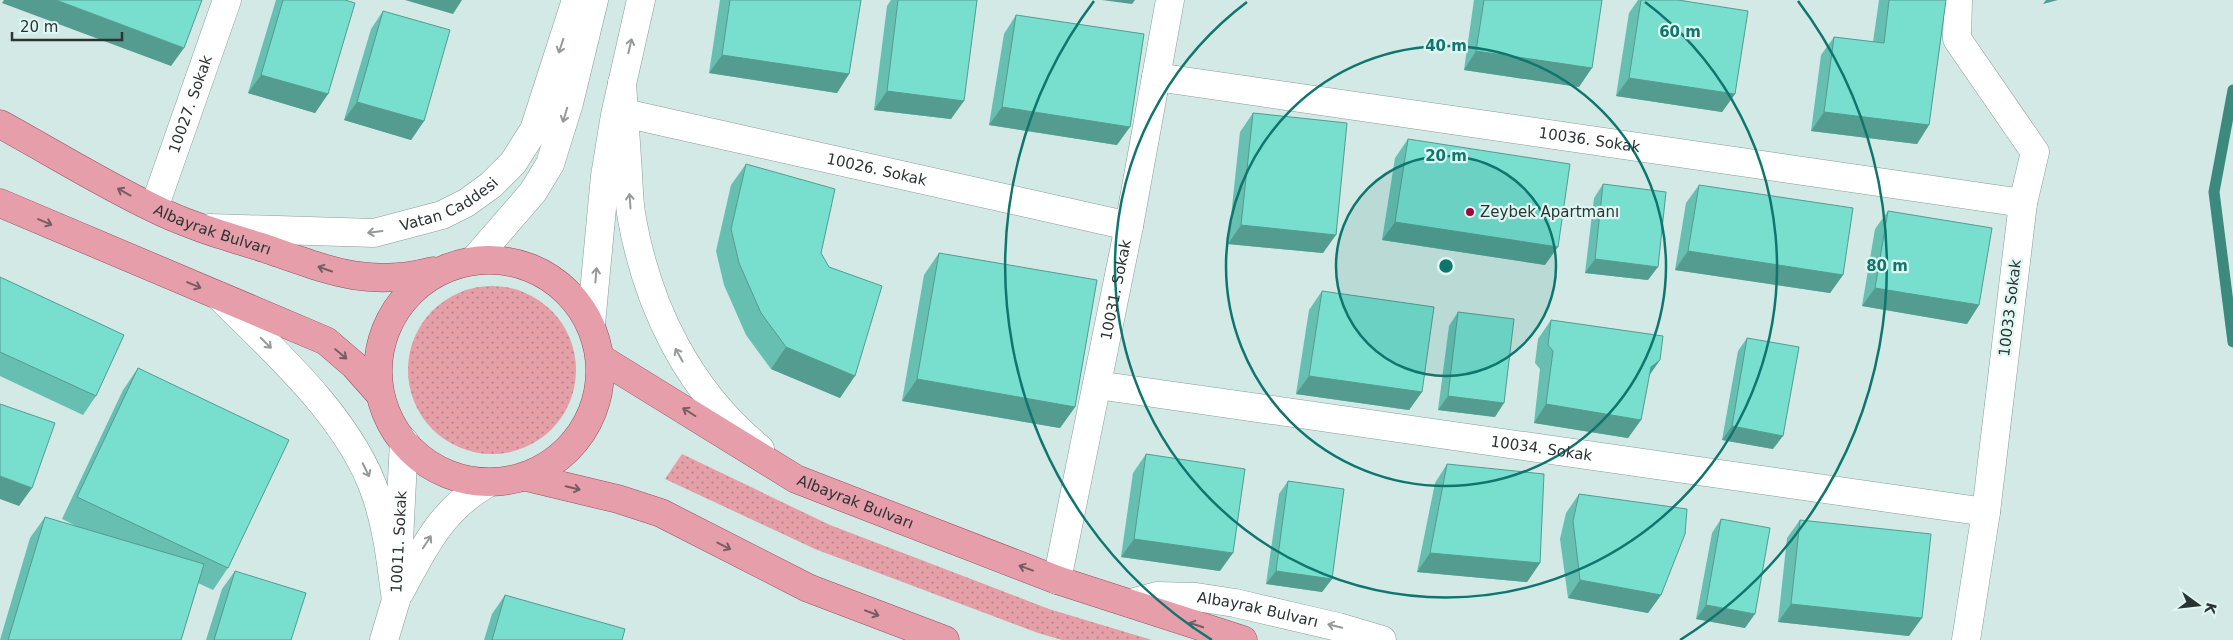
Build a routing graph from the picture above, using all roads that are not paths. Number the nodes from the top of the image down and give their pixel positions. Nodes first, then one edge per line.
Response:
1 (227, 0) edge
2 (576, 0) edge
3 (594, 0) edge
4 (641, 0) edge
5 (1170, 0) edge
6 (1958, 0) edge
7 (1156, 77) junction
8 (622, 83) junction
9 (624, 114) junction
10 (0, 124) edge
11 (0, 203) edge
12 (2023, 203) junction
13 (154, 208) junction
14 (1129, 226) junction
15 (202, 228) junction
16 (475, 259) junction
17 (441, 268) junction
18 (219, 296) junction
19 (591, 324) junction
20 (600, 358) junction
21 (1097, 385) junction
22 (378, 392) junction
23 (404, 441) junction
24 (526, 477) junction
25 (796, 478) junction
26 (488, 484) junction
27 (1986, 512) junction
28 (1057, 580) junction
29 (396, 600) junction
30 (1131, 603) junction
31 (384, 640) edge
32 (945, 640) edge
33 (1243, 640) edge
34 (1382, 640) edge
35 (1966, 640) edge

1 - 13 street, 10027. Sokak
2 -> 15 street, Vatan Caddesi
3 -> 16 street
8 -> 4 street
5 - 7 street, 10031. Sokak
6 - 12 street, 10033 Sokak
7 - 12 street, 10036. Sokak
7 - 14 street, 10031. Sokak
8 - 9 street
19 -> 8 street
9 - 14 street, 10026. Sokak
25 -> 9 street
13 -> 10 main road, Albayrak Bulvarı
11 -> 18 main road
12 - 27 street, 10033 Sokak
13 - 15 main road, Albayrak Bulvarı
14 - 21 street, 10031. Sokak
17 -> 15 main road, Albayrak Bulvarı
16 - 17 main road, Albayrak Bulvarı
16 - 19 main road, Albayrak Bulvarı
17 - 22 main road
18 -> 22 main road
18 -> 29 street
19 - 20 main road, Albayrak Bulvarı
20 - 24 main road, Albayrak Bulvarı
25 -> 20 main road, Albayrak Bulvarı
21 - 27 street, 10034. Sokak
21 - 28 street, 10031. Sokak
22 - 23 main road
23 - 26 main road
23 - 29 street, 10011. Sokak
24 - 26 main road
24 -> 32 main road
28 -> 25 main road, Albayrak Bulvarı
29 -> 26 street
27 - 35 street, 10033 Sokak
28 - 30 main road, Albayrak Bulvarı
29 - 31 street, 10011. Sokak
33 -> 30 main road, Albayrak Bulvarı
34 -> 30 street, Albayrak Bulvarı

